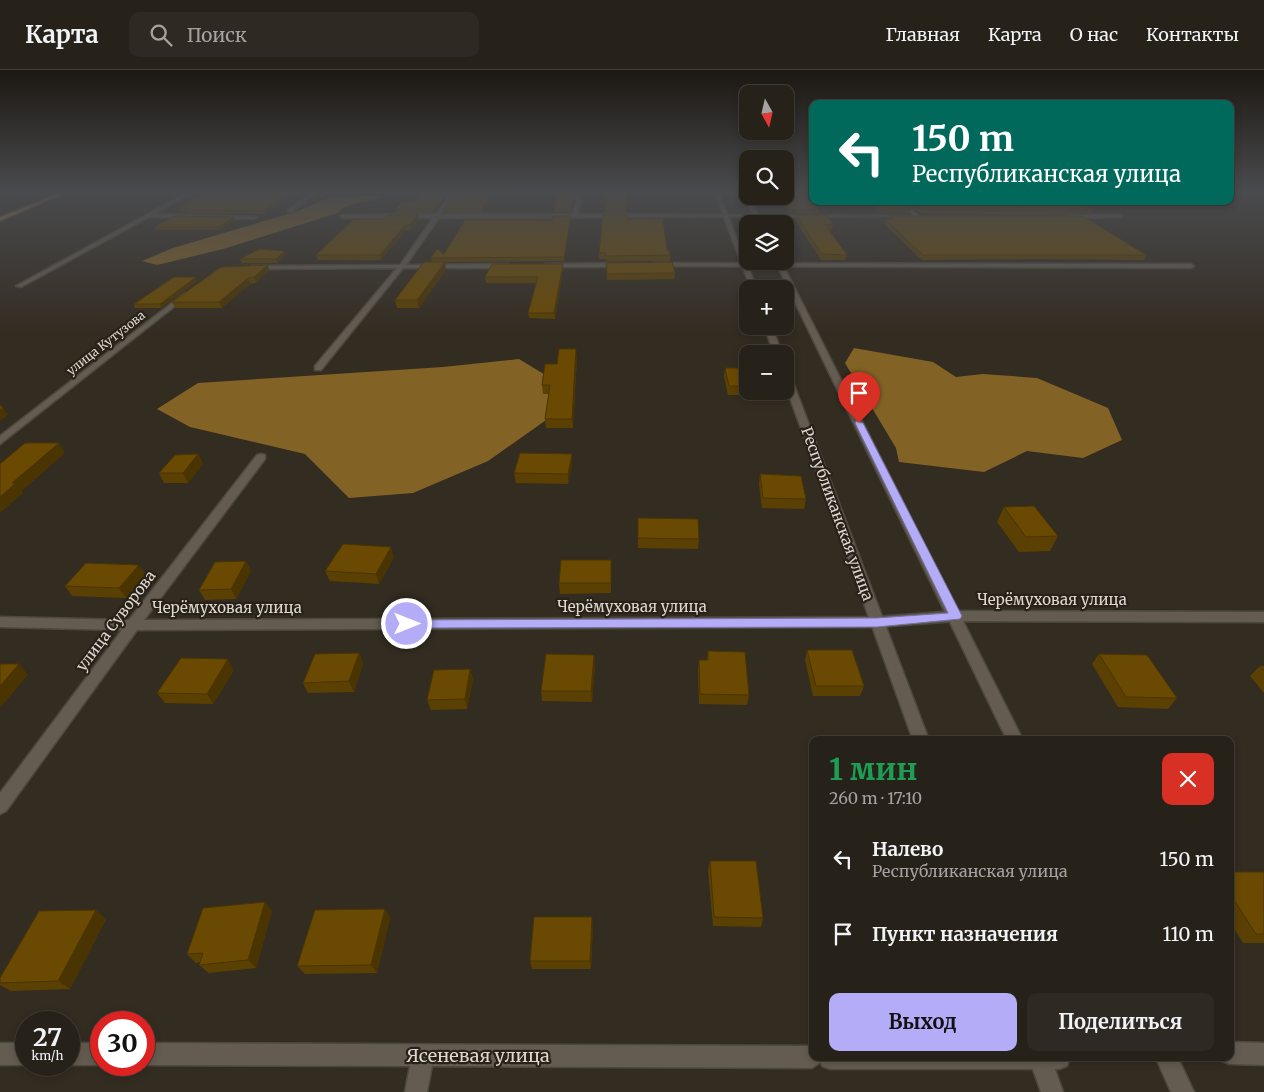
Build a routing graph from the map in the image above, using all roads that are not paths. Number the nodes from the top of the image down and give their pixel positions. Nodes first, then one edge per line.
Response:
1 (106, 239) edge
2 (420, 239) edge
3 (794, 263) edge
4 (739, 264) edge
5 (628, 265) edge
6 (647, 265) edge
7 (519, 266) edge
8 (539, 266) edge
9 (1191, 266) dead end
10 (247, 267) edge
11 (401, 267) junction
12 (783, 270) edge
13 (19, 286) dead end
14 (193, 289) edge
15 (318, 368) dead end
16 (794, 396) edge
17 (0, 441) edge
18 (261, 457) dead end
19 (956, 616) junction
20 (1264, 617) edge
21 (0, 622) edge
22 (877, 622) junction
23 (133, 625) junction
24 (920, 736) edge
25 (1013, 736) edge
26 (0, 806) edge
27 (1234, 1053) edge
28 (0, 1054) edge
29 (15, 1054) edge
30 (155, 1054) edge
31 (1264, 1054) edge
32 (423, 1055) junction
33 (809, 1057) edge
34 (1047, 1061) edge
35 (1168, 1061) edge
36 (416, 1092) edge
37 (1052, 1092) edge
38 (1183, 1092) edge

1 - 13 street
2 - 11 street
3 - 9 street
4 - 6 street
5 - 8 street
7 - 11 street
10 - 11 street
11 - 15 street
12 - 19 street
14 - 17 street, улица Кутузова
16 - 22 street, Республиканская улица
18 - 23 street, улица Суворова
19 - 20 street, Черёмуховая улица
19 - 22 street, Черёмуховая улица
19 - 25 street
21 - 23 street, Черёмуховая улица
22 - 23 street, Черёмуховая улица
22 - 24 street, Республиканская улица
23 - 26 street, улица Суворова
27 - 31 street
28 - 29 street
30 - 32 street, Ясеневая улица
32 - 33 street, Ясеневая улица
32 - 36 street
34 - 37 street
35 - 38 street

